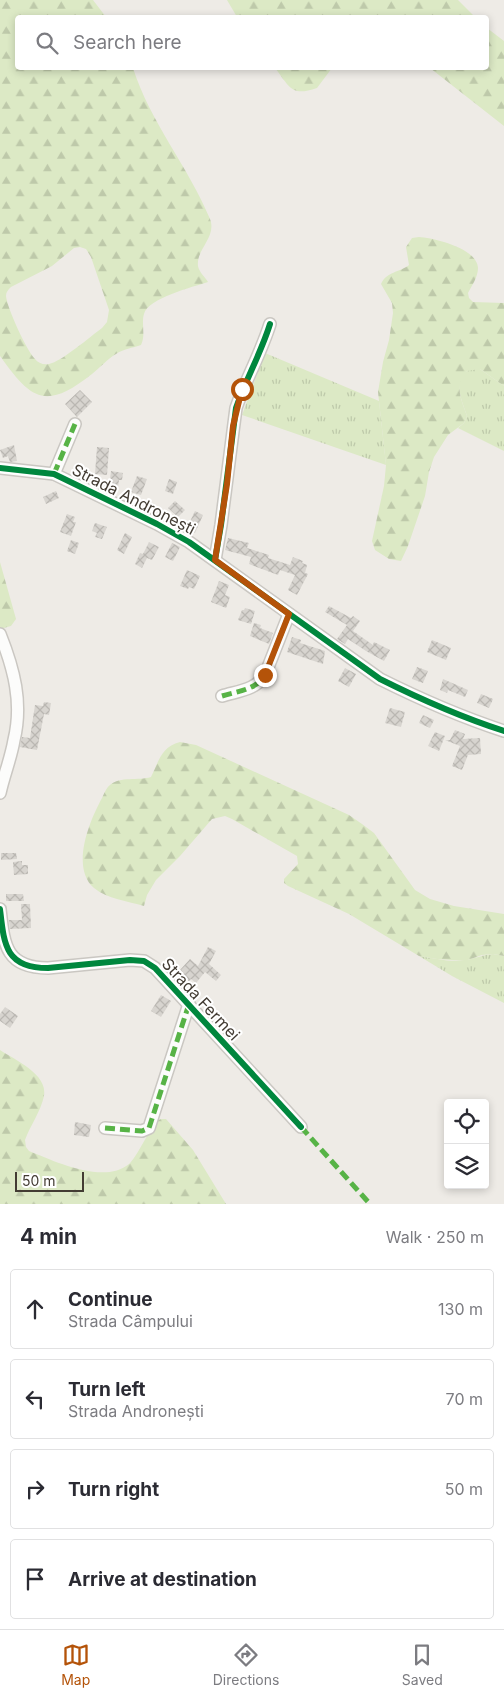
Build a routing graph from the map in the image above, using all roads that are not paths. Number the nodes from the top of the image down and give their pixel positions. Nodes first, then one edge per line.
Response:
1 (270, 324) dead end
2 (75, 424) dead end
3 (0, 468) edge
4 (54, 474) junction
5 (215, 560) junction
6 (289, 614) junction
7 (0, 634) edge
8 (222, 696) dead end
9 (504, 730) edge
10 (0, 793) edge
11 (0, 909) edge
12 (189, 1004) junction
13 (301, 1127) dead end
14 (105, 1128) dead end

1 - 5 street
2 - 4 street
3 - 4 street, Strada Andronești
4 - 5 street, Strada Andronești
5 - 6 street, Strada Andronești
6 - 8 street
6 - 9 street, Strada Andronești
7 - 10 street
11 - 12 street, Strada Fermei
12 - 13 street, Strada Fermei
12 - 14 street

